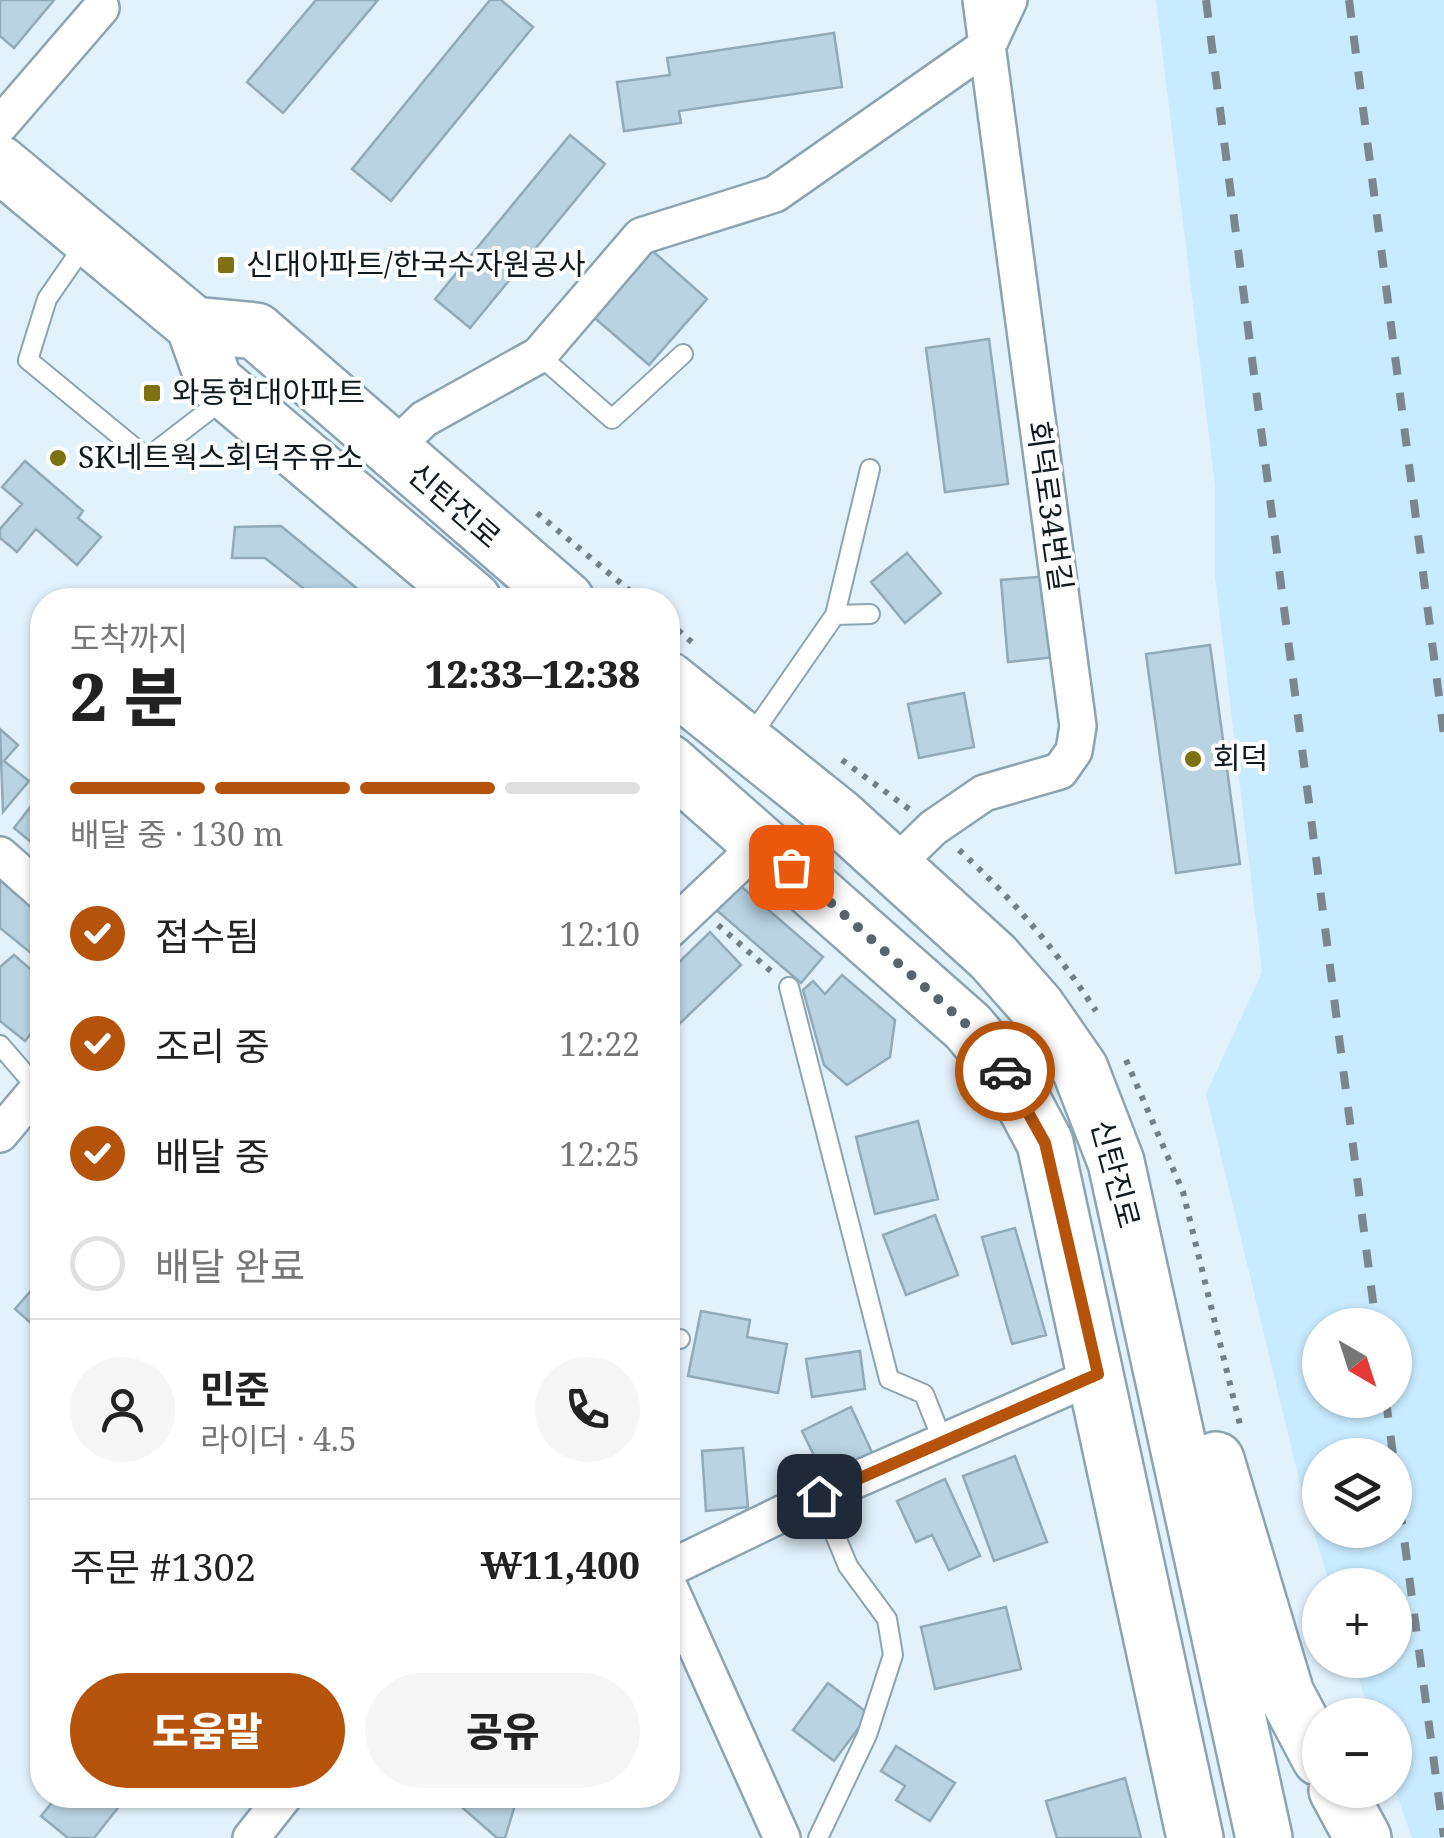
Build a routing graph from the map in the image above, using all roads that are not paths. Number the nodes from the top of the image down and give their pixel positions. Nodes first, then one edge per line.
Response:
1 (981, 0) edge
2 (1009, 0) edge
3 (101, 8) dead end
4 (988, 45) junction
5 (0, 125) edge
6 (0, 164) edge
7 (88, 239) junction
8 (194, 325) junction
9 (683, 354) dead end
10 (539, 355) junction
11 (230, 394) junction
12 (391, 451) junction
13 (870, 469) dead end
14 (509, 554) junction
15 (458, 588) edge
16 (482, 588) edge
17 (551, 588) edge
18 (870, 614) dead end
19 (835, 616) junction
20 (680, 690) edge
21 (746, 743) junction
22 (680, 772) edge
23 (762, 842) junction
24 (0, 856) edge
25 (894, 865) junction
26 (30, 882) edge
27 (680, 920) edge
28 (788, 986) road end
29 (0, 1046) edge
30 (30, 1076) edge
31 (30, 1098) edge
32 (0, 1134) edge
33 (1116, 1162) junction
34 (1098, 1374) junction
35 (943, 1442) junction
36 (819, 1496) junction
37 (680, 1563) edge
38 (680, 1611) edge
39 (1302, 1724) edge
40 (275, 1808) edge
41 (1347, 1808) edge
42 (252, 1838) edge
43 (782, 1838) edge
44 (818, 1838) edge
45 (1195, 1838) edge
46 (1264, 1838) edge
47 (1363, 1838) edge

1 - 4 street, 회덕로34번길
2 - 4 street
3 - 5 street
4 - 10 street
4 - 25 street, 회덕로34번길
6 - 7 main road
7 - 8 main road
7 - 11 lane
8 - 11 main road, 신탄진로
8 - 12 main road, 신탄진로
9 - 10 lane
10 - 12 street
11 - 15 main road, 신탄진로
12 - 14 main road, 신탄진로
13 - 19 lane
14 - 16 street
14 - 17 main road, 신탄진로
18 - 19 lane
19 - 21 lane
20 - 21 main road, 신탄진로
21 - 25 main road, 신탄진로
22 - 23 main road, 신탄진로
23 - 27 street
23 - 34 main road, 신탄진로
24 - 26 street
25 - 33 main road, 신탄진로
28 - 35 lane
29 - 30 lane
31 - 32 street
33 - 39 main road
33 - 46 main road, 신탄진로
34 - 35 street
34 - 45 main road, 신탄진로
35 - 36 street
36 - 37 street
36 - 44 lane
38 - 43 street
40 - 42 street
41 - 47 main road

